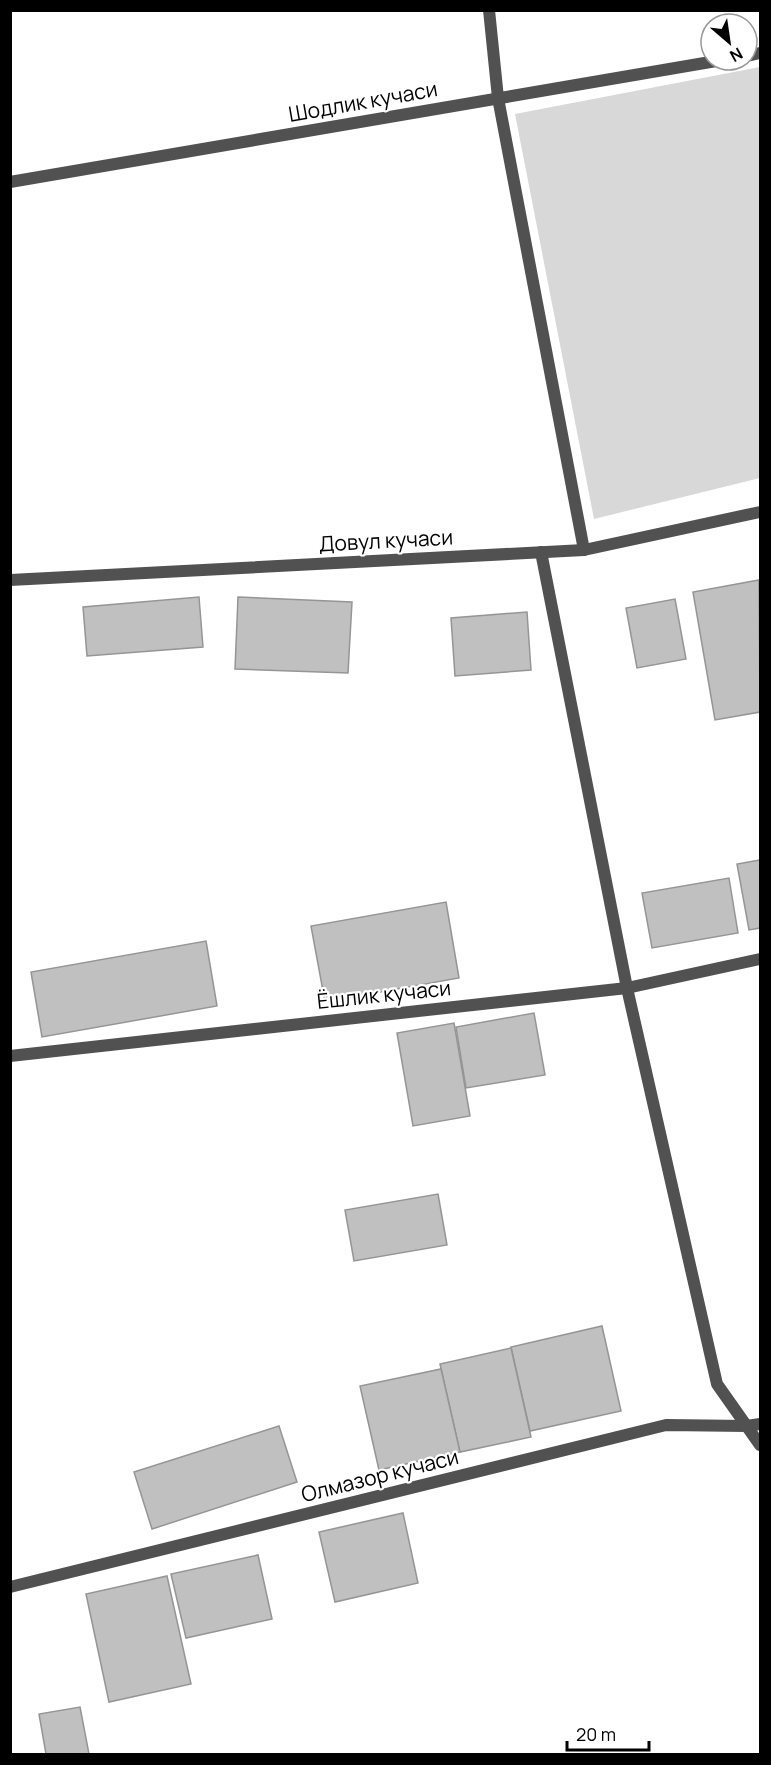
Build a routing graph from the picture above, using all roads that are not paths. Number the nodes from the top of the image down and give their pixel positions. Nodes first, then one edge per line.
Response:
1 (489, 10) edge
2 (699, 64) edge
3 (498, 98) junction
4 (10, 182) edge
5 (760, 512) edge
6 (584, 550) junction
7 (541, 552) junction
8 (10, 580) edge
9 (760, 959) edge
10 (627, 988) junction
11 (10, 1056) edge
12 (760, 1424) edge
13 (747, 1426) junction
14 (760, 1445) edge
15 (10, 1587) edge

1 - 3 street
2 - 3 street, Шодлик кучаси
3 - 4 street, Шодлик кучаси
3 - 6 street
5 - 6 street, Довул кучаси
6 - 7 street, Довул кучаси
7 - 8 street, Довул кучаси
7 - 10 street
9 - 10 street, Ёшлик кучаси
10 - 11 street, Ёшлик кучаси
10 - 13 street
12 - 13 street, Олмазор кучаси
13 - 14 street
13 - 15 street, Олмазор кучаси

